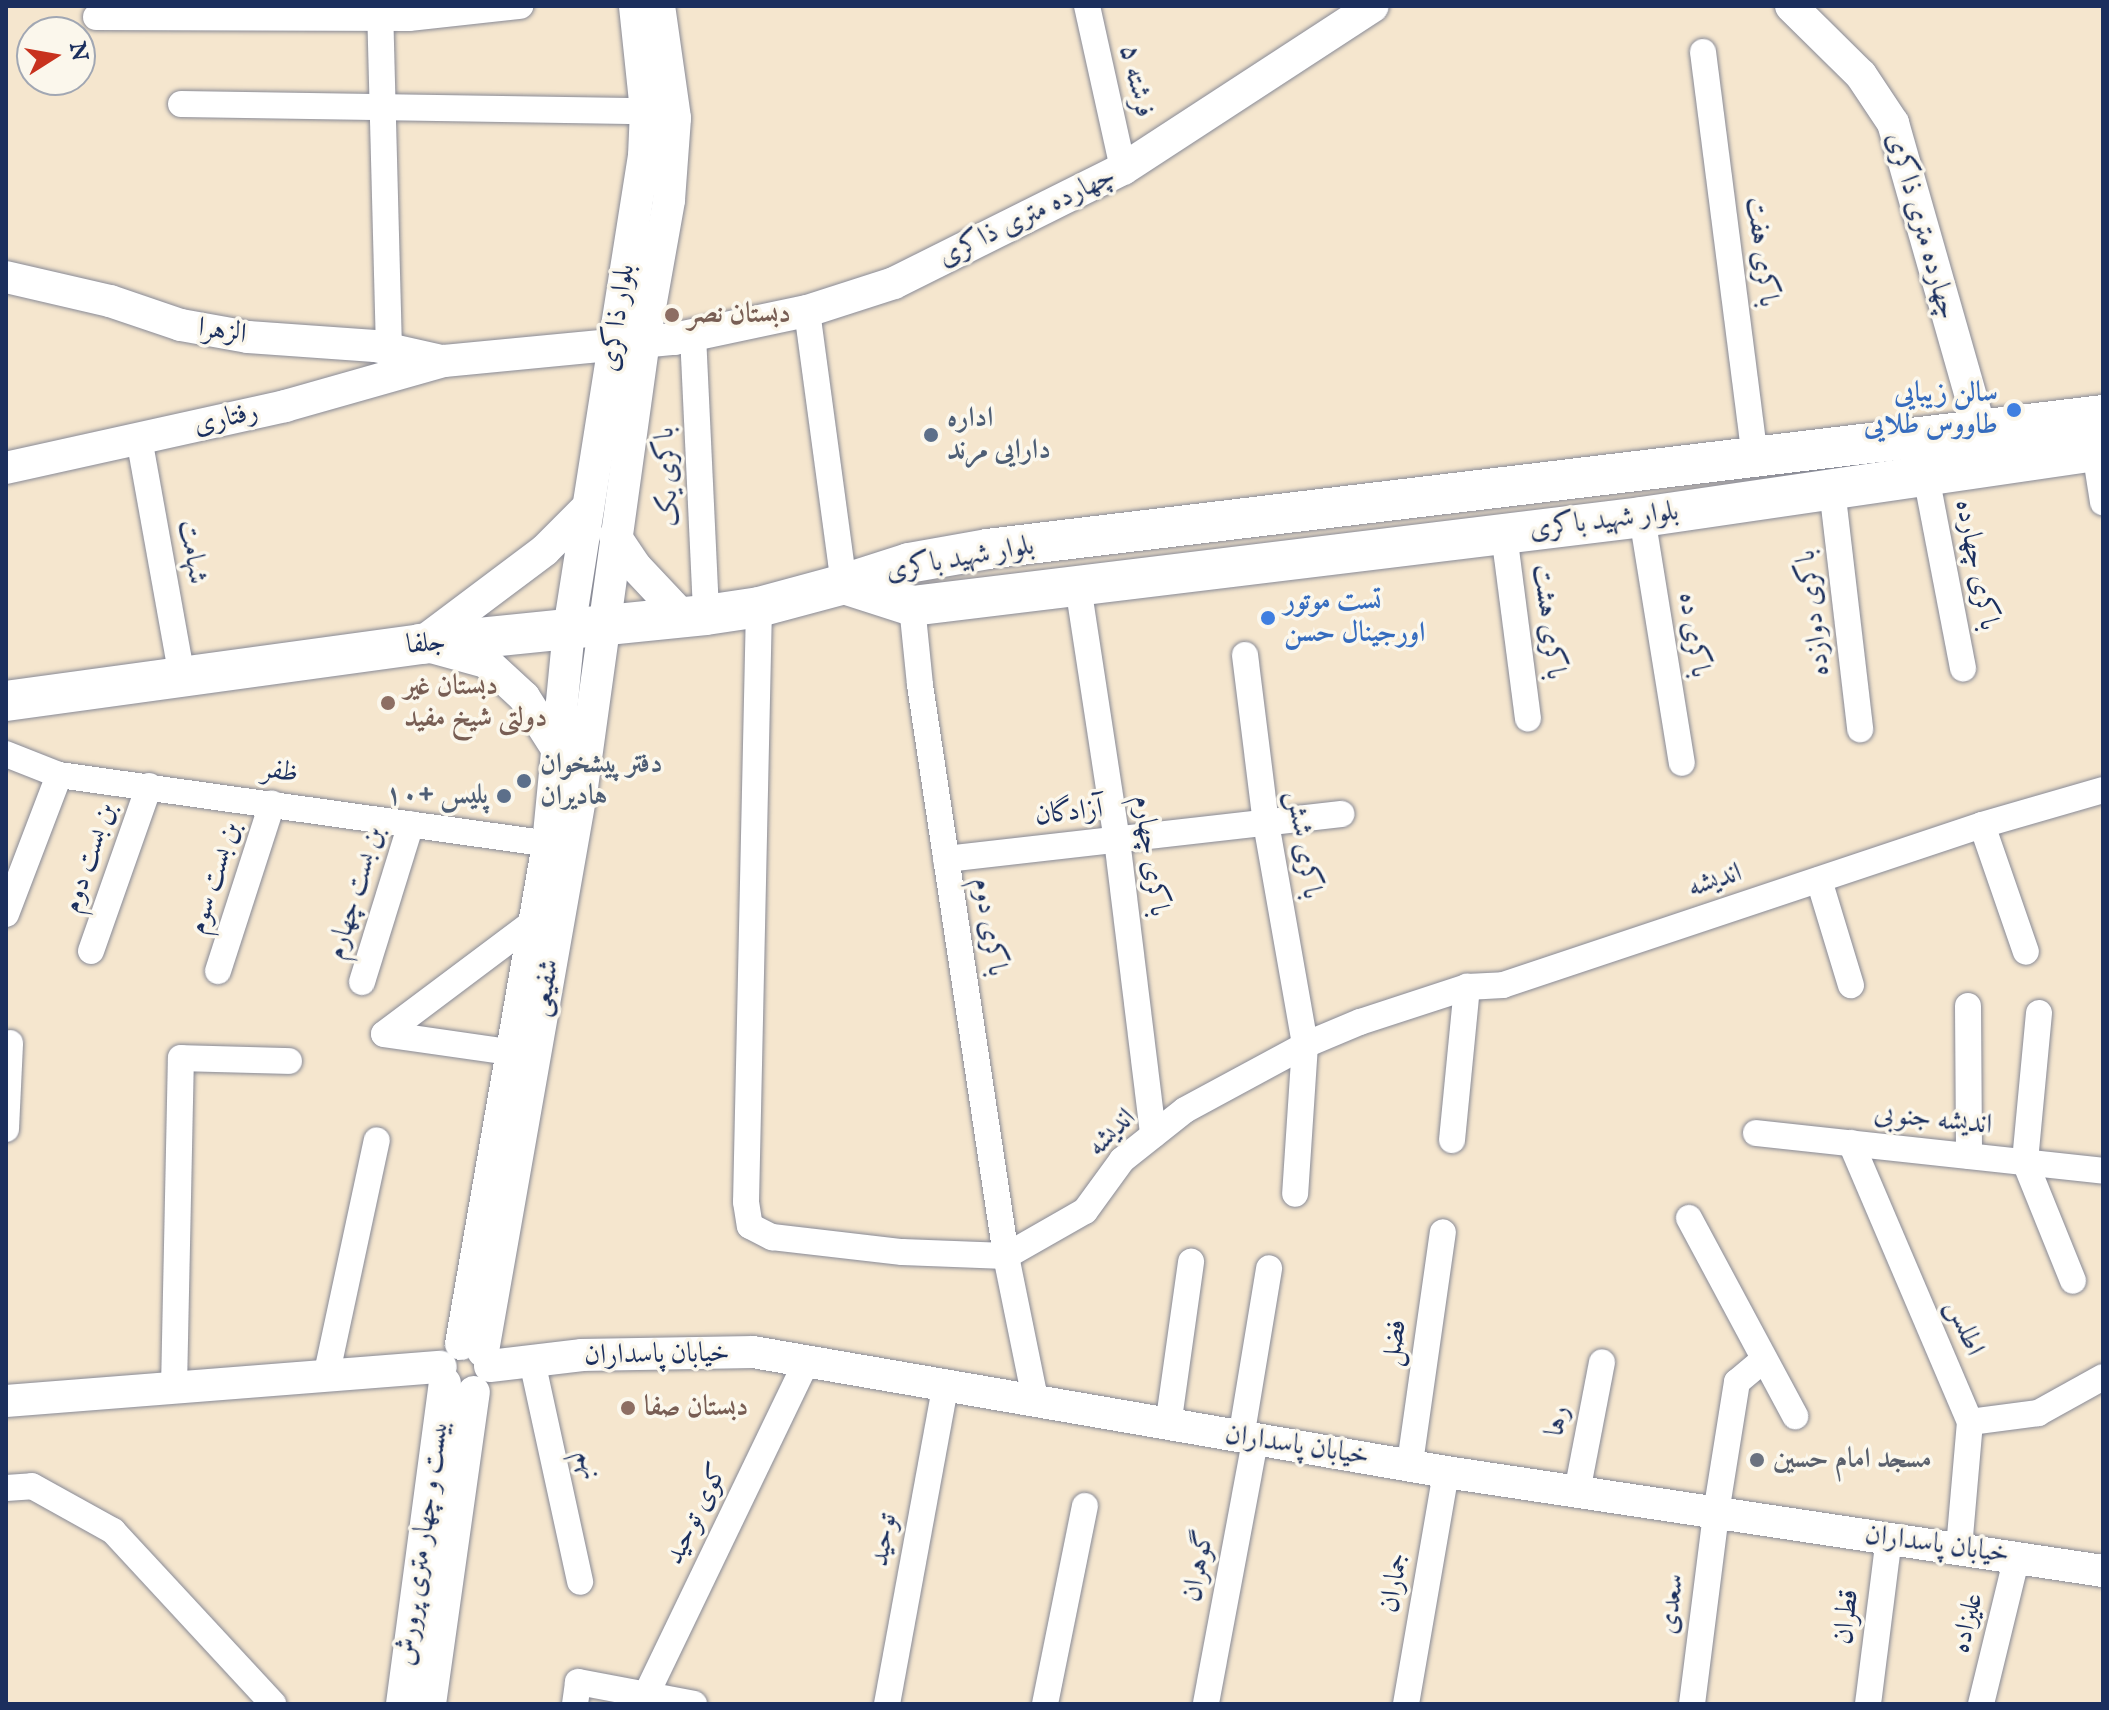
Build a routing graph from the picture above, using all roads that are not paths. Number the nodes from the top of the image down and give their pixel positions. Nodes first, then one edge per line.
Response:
1 (520, 6) edge
2 (635, 6) edge
3 (659, 6) edge
4 (1087, 6) edge
5 (1373, 6) edge
6 (1791, 6) edge
7 (380, 12) edge
8 (96, 17) dead end
9 (1703, 52) dead end
10 (181, 104) dead end
11 (380, 107) junction
12 (661, 114) junction
13 (1123, 169) junction
14 (6, 277) edge
15 (807, 311) junction
16 (693, 335) junction
17 (628, 342) junction
18 (389, 350) junction
19 (444, 361) junction
20 (1981, 432) junction
21 (139, 438) junction
22 (2100, 439) edge
23 (1755, 459) junction
24 (6, 468) edge
25 (1926, 476) junction
26 (1832, 489) junction
27 (2103, 502) edge
28 (588, 507) junction
29 (1642, 517) junction
30 (1504, 534) junction
31 (615, 536) junction
32 (844, 584) junction
33 (1078, 586) junction
34 (912, 606) junction
35 (759, 607) junction
36 (695, 616) junction
37 (586, 627) junction
38 (420, 644) junction
39 (1245, 655) dead end
40 (1963, 668) dead end
41 (182, 677) junction
42 (6, 701) edge
43 (1528, 718) dead end
44 (1860, 729) dead end
45 (559, 752) junction
46 (6, 754) edge
47 (1682, 763) dead end
48 (59, 775) junction
49 (149, 786) junction
50 (2103, 790) edge
51 (272, 804) junction
52 (1341, 814) dead end
53 (1266, 823) junction
54 (411, 824) junction
55 (1982, 825) junction
56 (1117, 840) junction
57 (548, 844) junction
58 (946, 859) junction
59 (1819, 880) junction
60 (6, 914) edge
61 (533, 922) junction
62 (91, 951) dead end
63 (2026, 952) dead end
64 (218, 971) dead end
65 (362, 982) dead end
66 (1851, 985) dead end
67 (1467, 987) junction
68 (1968, 1006) dead end
69 (2039, 1013) dead end
70 (10, 1043) dead end
71 (1305, 1045) junction
72 (522, 1053) junction
73 (289, 1061) dead end
74 (6, 1129) edge
75 (1756, 1133) dead end
76 (1153, 1135) junction
77 (377, 1140) dead end
78 (1452, 1140) dead end
79 (1851, 1143) junction
80 (1969, 1156) junction
81 (2025, 1162) junction
82 (2103, 1171) edge
83 (1295, 1194) dead end
84 (1689, 1218) dead end
85 (1443, 1232) dead end
86 (1006, 1256) junction
87 (1191, 1262) dead end
88 (1269, 1268) dead end
89 (2073, 1281) dead end
90 (1764, 1359) junction
91 (532, 1361) junction
92 (806, 1362) junction
93 (1602, 1362) dead end
94 (466, 1367) junction
95 (326, 1377) junction
96 (2103, 1377) edge
97 (945, 1387) junction
98 (174, 1388) junction
99 (6, 1401) edge
100 (1036, 1403) junction
101 (1795, 1416) dead end
102 (1970, 1422) junction
103 (1168, 1426) junction
104 (1248, 1440) junction
105 (1410, 1463) junction
106 (1446, 1472) junction
107 (6, 1488) edge
108 (1577, 1492) junction
109 (1085, 1506) dead end
110 (1716, 1513) junction
111 (1889, 1538) junction
112 (1959, 1548) junction
113 (2017, 1556) junction
114 (2103, 1571) edge
115 (580, 1582) dead end
116 (646, 1695) junction
117 (1206, 1703) edge
118 (273, 1704) edge
119 (402, 1704) edge
120 (430, 1704) edge
121 (575, 1704) edge
122 (694, 1704) edge
123 (887, 1704) edge
124 (1045, 1704) edge
125 (1406, 1704) edge
126 (1692, 1704) edge
127 (1868, 1704) edge
128 (1981, 1704) edge

1 - 7 street
2 - 12 street, بلوار ذاکری
3 - 12 street, بلوار ذاکری
4 - 13 street, فرشته ۵
5 - 13 street, چهارده متری ذاکری
6 - 20 street, چهارده متری ذاکری
7 - 8 street
7 - 11 street
9 - 23 street, باکری هفت
10 - 11 street
11 - 12 street
11 - 18 street
12 - 17 street, بلوار ذاکری
13 - 15 street, چهارده متری ذاکری
14 - 18 street, الزهرا
15 - 16 street, چهارده متری ذاکری
15 - 32 street
16 - 17 street, چهارده متری ذاکری
16 - 36 street, باکری یک
17 - 19 street, چهارده متری ذاکری
17 - 28 street, بلوار ذاکری
17 - 31 street, بلوار ذاکری
18 - 19 street, الزهرا
19 - 21 street, رفتاری
20 - 22 main road, بلوار شهید باکری
20 - 23 main road, بلوار شهید باکری
21 - 24 street, رفتاری
21 - 41 street, شهامت
22 - 25 main road, بلوار شهید باکری
22 - 27 street
23 - 32 main road, بلوار شهید باکری
25 - 26 main road, بلوار شهید باکری
25 - 40 street, باکری چهارده
26 - 29 main road, بلوار شهید باکری
26 - 44 street, باکری دوازده
28 - 37 street, بلوار ذاکری
28 - 38 street
29 - 30 main road, بلوار شهید باکری
29 - 47 street, باکری ده
30 - 33 main road, بلوار شهید باکری
30 - 43 street, باکری هشت
31 - 36 street
31 - 37 street, بلوار ذاکری
32 - 34 main road, بلوار شهید باکری
32 - 35 main road, جلفا
33 - 34 main road, بلوار شهید باکری
33 - 56 street, باکری چهارم
34 - 58 street, باکری دوم
35 - 36 main road, جلفا
35 - 86 street
36 - 37 main road, جلفا
37 - 38 main road, جلفا
37 - 45 street, شفیعی
37 - 72 street, شفیعی
38 - 41 main road, جلفا
38 - 45 street
39 - 53 street, باکری شش
41 - 42 main road, جلفا
45 - 57 street, شفیعی
46 - 48 street, ظفر
48 - 49 street, ظفر
48 - 60 street
49 - 51 street, ظفر
49 - 62 street, بن بست دوم
50 - 55 street, اندیشه
51 - 54 street, ظفر
51 - 64 street, بن بست سوم
52 - 53 street, آزادگان
53 - 56 street, آزادگان
53 - 71 street, باکری شش
54 - 57 street, ظفر
54 - 65 street, بن بست چهارم
55 - 59 street, اندیشه
55 - 63 street
56 - 58 street, آزادگان
56 - 76 street, باکری چهارم
57 - 61 street, شفیعی
58 - 86 street, باکری دوم
59 - 66 street
59 - 67 street, اندیشه
61 - 72 street, شفیعی
61 - 72 street
67 - 71 street, اندیشه
67 - 78 street
68 - 80 street
69 - 81 street
70 - 74 street
71 - 76 street, اندیشه
71 - 83 street, باکری شش
72 - 94 street, شفیعی
73 - 98 street
75 - 79 street, اندیشه جنوبی
76 - 86 street, اندیشه
77 - 95 street
79 - 80 street, اندیشه جنوبی
79 - 102 street, اطلس
80 - 81 street, اندیشه جنوبی
81 - 82 street, اندیشه جنوبی
81 - 89 street
84 - 90 street
85 - 105 street, فضل
86 - 100 street, باکری دوم
87 - 103 street
88 - 104 street, گوهران
90 - 101 street
90 - 110 street, سعدی
91 - 92 street, خیابان پاسداران
91 - 94 street, خیابان پاسداران
91 - 115 street, نهم
92 - 97 street, خیابان پاسداران
92 - 116 street, کوی توحید
93 - 108 street, رها
94 - 95 street, خیابان پاسداران
94 - 119 street, بیست و چهار متری پرورش
94 - 120 street, بیست و چهار متری پرورش
95 - 98 street, خیابان پاسداران
96 - 102 street
97 - 100 street, خیابان پاسداران
97 - 123 street, توحید
98 - 99 street, خیابان پاسداران
100 - 103 street, خیابان پاسداران
102 - 112 street, اطلس
103 - 104 street, خیابان پاسداران
104 - 105 street, خیابان پاسداران
104 - 117 street, گوهران
105 - 106 street, خیابان پاسداران
106 - 108 street, خیابان پاسداران
106 - 125 street, جماران
107 - 118 street
108 - 110 street, خیابان پاسداران
109 - 124 street
110 - 111 street, خیابان پاسداران
110 - 126 street, سعدی
111 - 112 street, خیابان پاسداران
111 - 127 street, قطران
112 - 113 street, خیابان پاسداران
113 - 114 street, خیابان پاسداران
113 - 128 street, علیزاده
116 - 121 street
116 - 122 street

